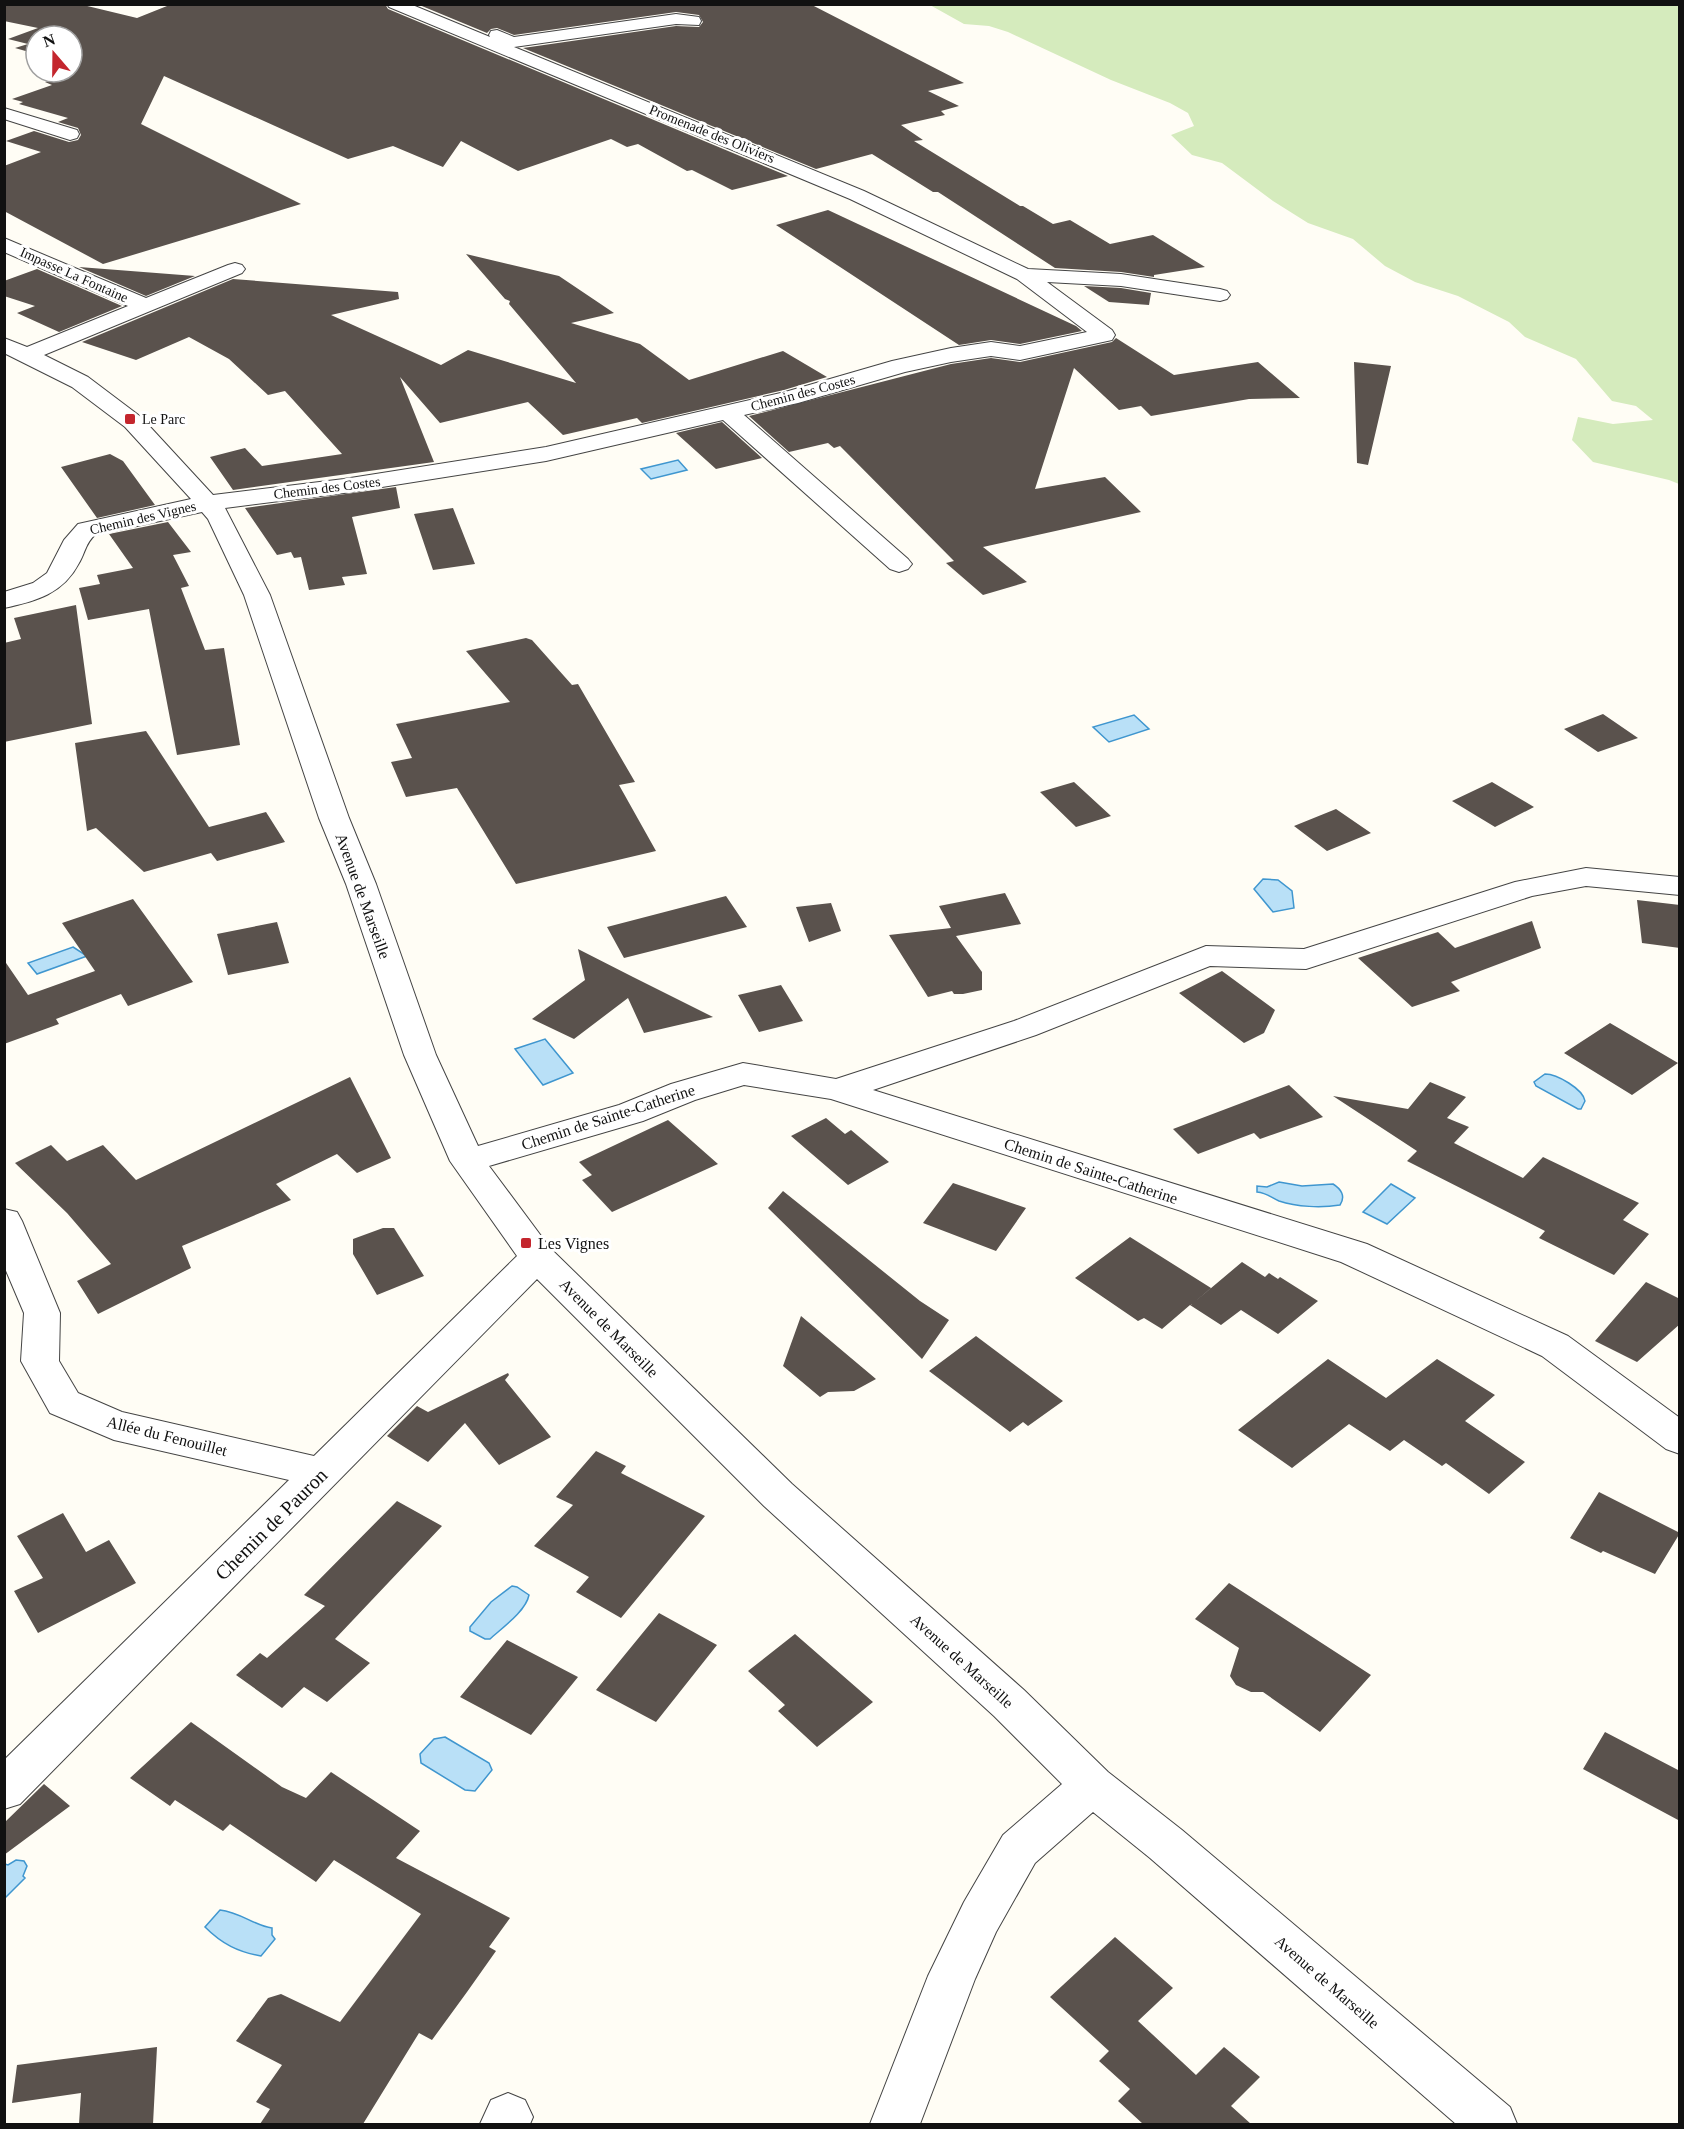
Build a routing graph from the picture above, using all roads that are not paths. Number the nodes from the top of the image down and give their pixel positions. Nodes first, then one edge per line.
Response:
1 (395, 4) edge
2 (693, 21) dead end
3 (463, 32) junction
4 (4, 113) edge
5 (70, 134) dead end
6 (4, 244) edge
7 (235, 269) dead end
8 (1024, 275) junction
9 (1220, 295) dead end
10 (144, 305) junction
11 (12, 345) edge
12 (727, 412) junction
13 (208, 503) junction
14 (899, 564) dead end
15 (4, 600) edge
16 (1680, 886) edge
17 (837, 1090) junction
18 (467, 1161) junction
19 (4, 1221) edge
20 (537, 1257) junction
21 (1679, 1437) edge
22 (323, 1473) junction
23 (1092, 1785) junction
24 (4, 1790) edge
25 (895, 2124) edge
26 (1492, 2124) edge

1 - 3 street, Promenade des Oliviers
2 - 3 street
3 - 8 street, Promenade des Oliviers
4 - 5 street
6 - 10 street, Impasse La Fontaine
7 - 10 street
8 - 9 street
8 - 12 street, Chemin des Costes
10 - 11 street
11 - 13 street, Avenue de Marseille
12 - 13 street, Chemin des Costes
12 - 14 street
13 - 15 street, Chemin des Vignes
13 - 18 street, Avenue de Marseille
16 - 17 street
17 - 18 street, Chemin de Sainte-Catherine
17 - 21 street, Chemin de Sainte-Catherine
18 - 20 street, Avenue de Marseille
19 - 22 street, Allée du Fenouillet
20 - 22 street, Chemin de Pauron
20 - 23 street, Avenue de Marseille
22 - 24 street, Chemin de Pauron
23 - 25 street
23 - 26 street, Avenue de Marseille

